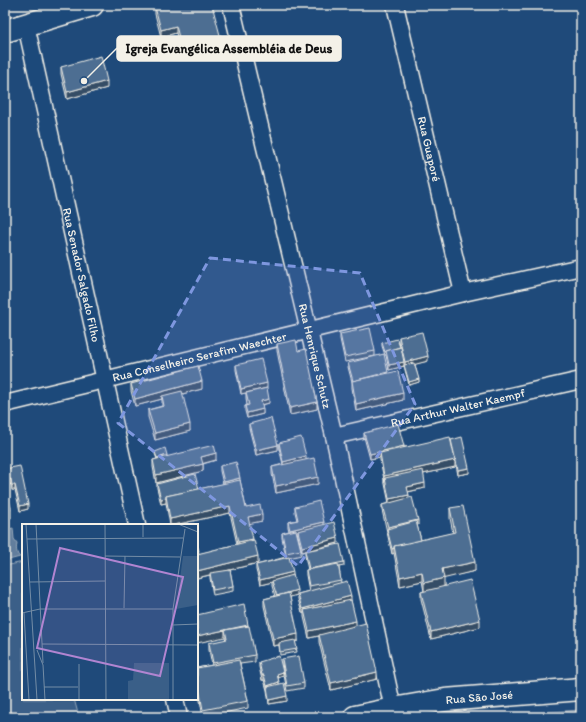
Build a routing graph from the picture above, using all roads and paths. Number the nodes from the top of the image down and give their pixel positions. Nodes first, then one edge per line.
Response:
1 (92, 5) edge
2 (231, 5) edge
3 (395, 5) edge
4 (26, 25) junction
5 (5, 31) edge
6 (581, 267) edge
7 (463, 293) junction
8 (309, 331) junction
9 (106, 380) junction
10 (581, 380) edge
11 (5, 404) edge
12 (334, 436) junction
13 (137, 524) edge
14 (581, 689) edge
15 (175, 700) edge
16 (393, 709) junction
17 (179, 717) edge
18 (356, 717) edge

1 - 4 main road
2 - 8 street, Rua Henrique Schutz
3 - 7 street, Rua Guaporé
4 - 5 main road
4 - 9 street, Rua Senador Salgado Filho
6 - 7 street, Rua Conselheiro Serafim Waechter
7 - 8 street, Rua Conselheiro Serafim Waechter
8 - 9 street, Rua Conselheiro Serafim Waechter
8 - 12 street, Rua Henrique Schutz
9 - 11 street, Rua Conselheiro Serafim Waechter
9 - 13 street, Rua Senador Salgado Filho
10 - 12 street, Rua Arthur Walter Kaempf
12 - 16 street, Rua Henrique Schutz
14 - 16 main road, Rua São José
15 - 17 street
16 - 18 main road, Rua São José

